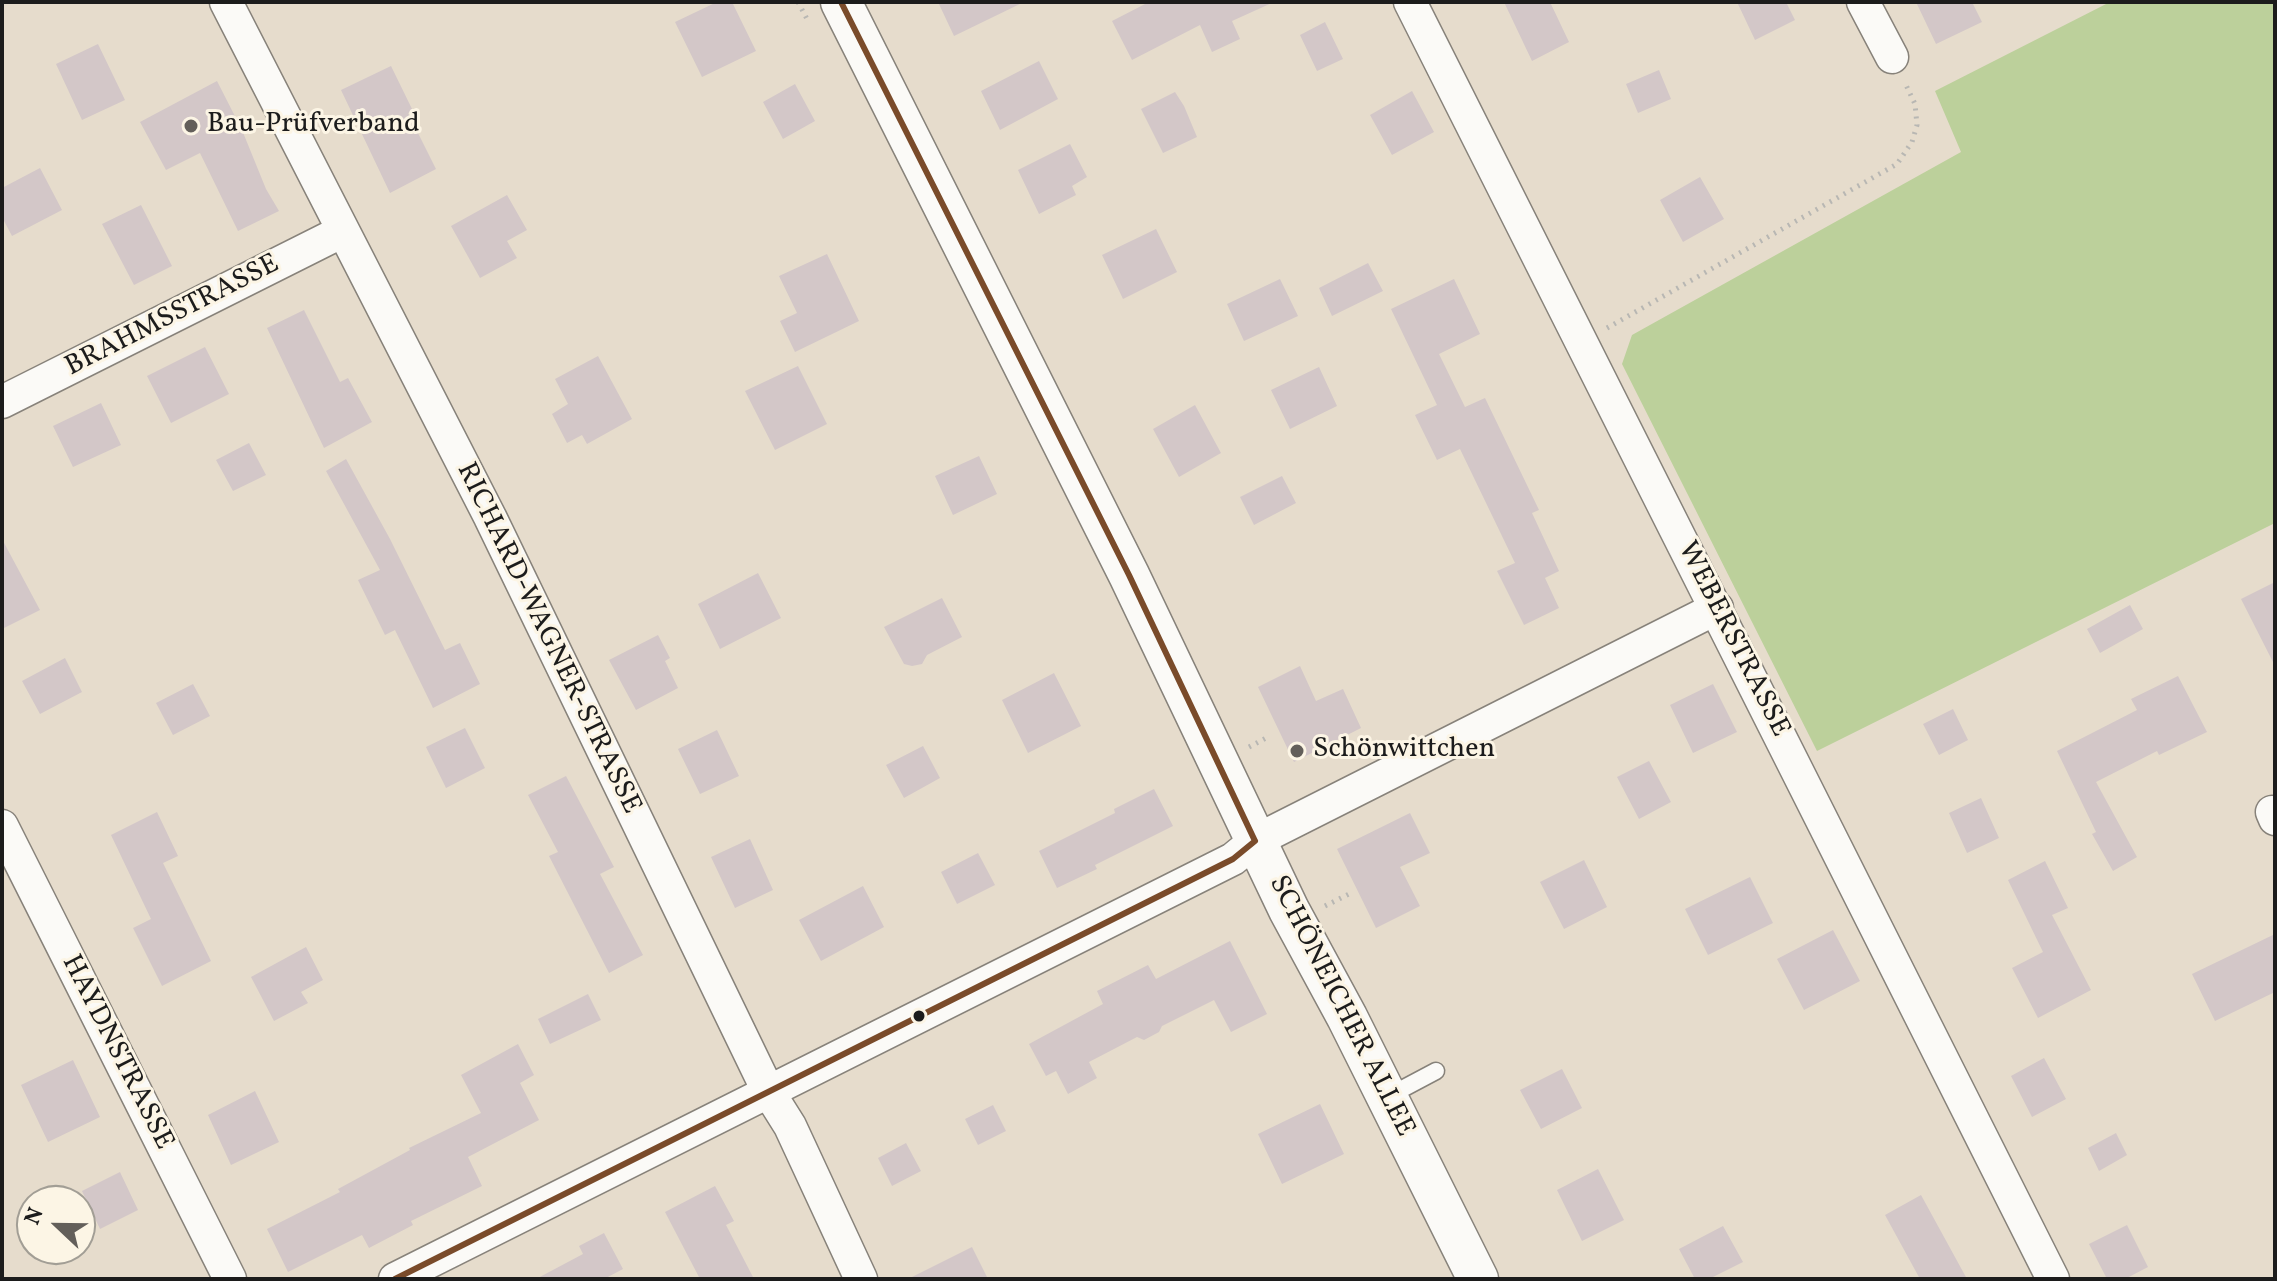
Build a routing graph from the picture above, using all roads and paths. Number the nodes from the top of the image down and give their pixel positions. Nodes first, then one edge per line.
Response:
1 (226, 2) edge
2 (841, 2) edge
3 (1410, 2) edge
4 (1863, 2) edge
5 (1892, 57) joint
6 (343, 231) junction
7 (1580, 343) junction
8 (2, 402) edge
9 (1717, 608) junction
10 (1270, 736) dead end
11 (1241, 751) dead end
12 (2, 826) edge
13 (1255, 841) junction
14 (1349, 894) dead end
15 (1319, 909) dead end
16 (1436, 1071) dead end
17 (768, 1091) junction
18 (1387, 1097) junction
19 (230, 1279) edge
20 (395, 1279) edge
21 (861, 1279) edge
22 (1478, 1279) edge
23 (2053, 1279) edge

1 - 6 street, RICHARD-WAGNER-STRASSE
2 - 13 street, SCHÖNEICHER ALLEE
3 - 7 street, WEBERSTRASSE
4 - 5 street
5 - 7 path
6 - 8 street, BRAHMSSTRASSE
6 - 17 street, RICHARD-WAGNER-STRASSE
7 - 9 street, WEBERSTRASSE
9 - 13 street
9 - 23 street, WEBERSTRASSE
10 - 11 path
12 - 19 street, HAYDNSTRASSE
13 - 17 street
13 - 18 street, SCHÖNEICHER ALLEE
14 - 15 path
16 - 18 lane
17 - 20 street
17 - 21 street, RICHARD-WAGNER-STRASSE
18 - 22 street, SCHÖNEICHER ALLEE

